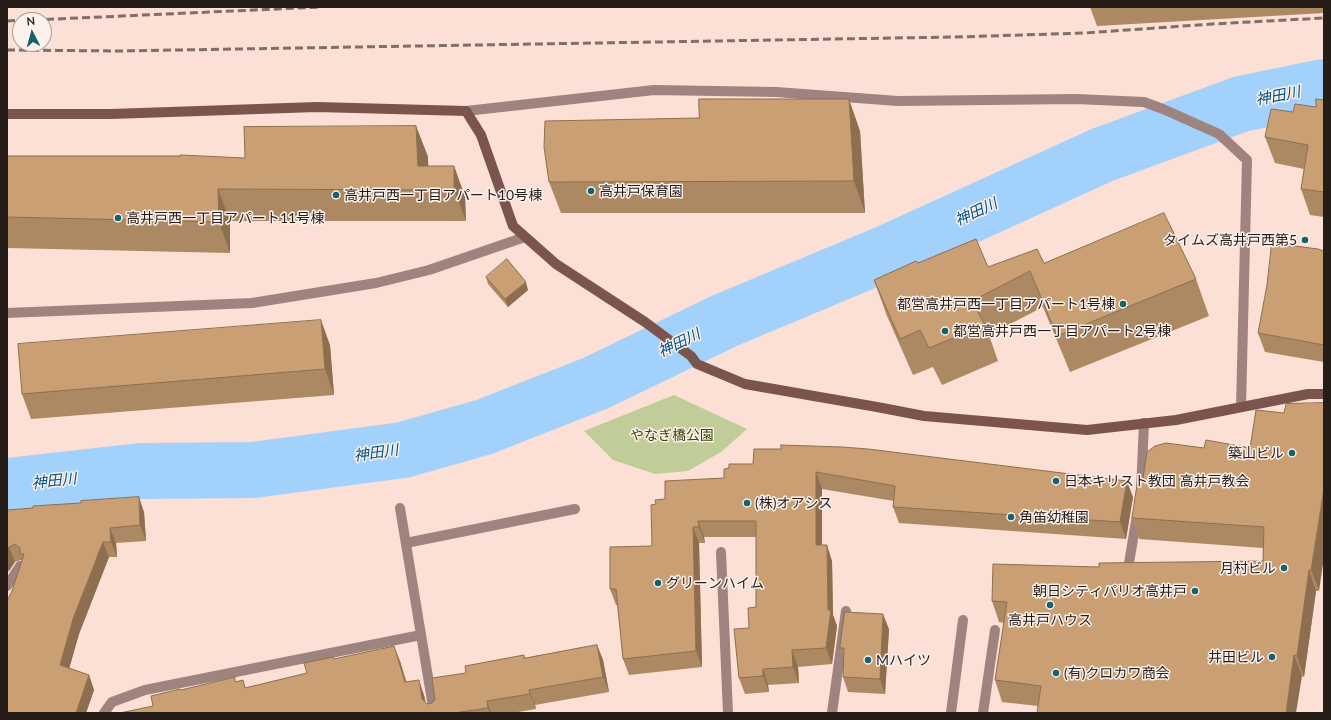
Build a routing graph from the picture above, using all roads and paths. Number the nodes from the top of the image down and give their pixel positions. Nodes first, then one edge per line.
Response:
1 (466, 111) junction
2 (7, 114) edge
3 (525, 237) junction
4 (7, 313) edge
5 (1324, 394) edge
6 (1241, 407) junction
7 (1144, 423) junction
8 (400, 508) dead end
9 (575, 509) dead end
10 (406, 543) junction
11 (721, 552) dead end
12 (20, 566) edge
13 (1128, 569) edge
14 (7, 586) edge
15 (846, 611) edge
16 (963, 620) dead end
17 (995, 630) dead end
18 (421, 635) junction
19 (104, 713) edge
20 (434, 713) edge
21 (728, 713) edge
22 (832, 713) edge
23 (951, 713) edge
24 (983, 713) edge

1 - 2 street
1 - 3 street
1 - 6 street
3 - 4 street
3 - 7 street
5 - 6 street
6 - 7 street
7 - 13 street
8 - 10 street
9 - 10 street
10 - 18 street
11 - 21 street
12 - 14 street
15 - 22 street
16 - 23 street
17 - 24 street
18 - 19 street
18 - 20 street

